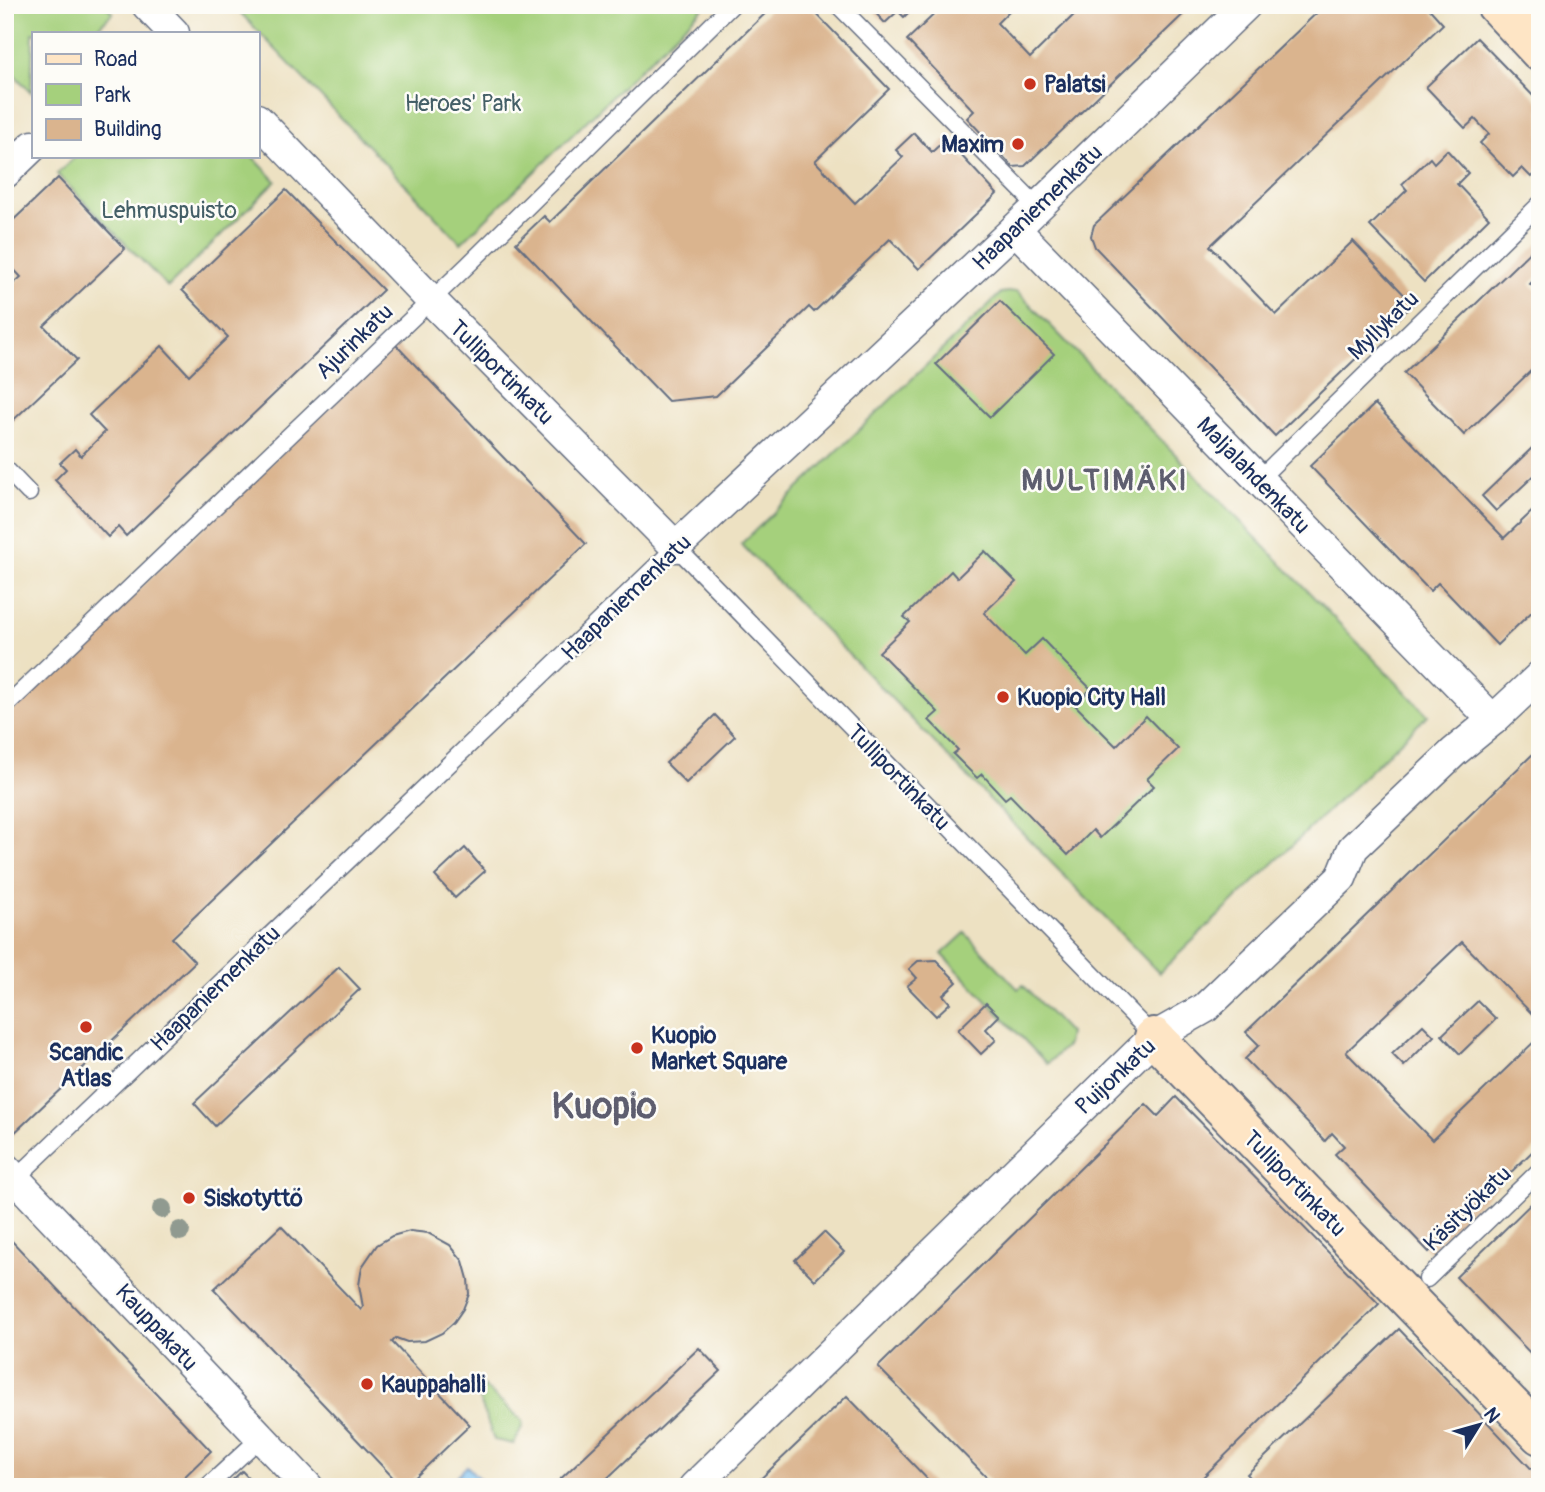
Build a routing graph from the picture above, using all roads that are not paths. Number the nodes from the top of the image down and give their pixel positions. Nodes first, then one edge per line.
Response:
1 (732, 5) edge
2 (838, 5) edge
3 (1246, 5) edge
4 (1496, 5) edge
5 (1540, 52) edge
6 (259, 122) edge
7 (32, 147) edge
8 (5, 173) edge
9 (1540, 204) edge
10 (1038, 207) junction
11 (1015, 229) junction
12 (431, 300) junction
13 (5, 468) edge
14 (1259, 479) junction
15 (29, 493) dead end
16 (676, 547) junction
17 (1540, 676) edge
18 (5, 707) edge
19 (1493, 720) junction
20 (1154, 1037) junction
21 (1540, 1170) edge
22 (9, 1178) edge
23 (1427, 1279) dead end
24 (1540, 1435) edge
25 (261, 1437) junction
26 (207, 1487) edge
27 (308, 1487) edge
28 (694, 1487) edge

1 - 12 lane, Ajurinkatu
2 - 10 lane
3 - 10 street, Haapaniemenkatu
4 - 5 street
6 - 12 street, Tulliportinkatu
7 - 8 street
9 - 14 lane, Myllykatu
10 - 11 street, Haapaniemenkatu
11 - 14 street, Maljalahdenkatu
11 - 16 street, Haapaniemenkatu
12 - 16 street, Tulliportinkatu
12 - 18 lane, Ajurinkatu
13 - 15 lane
14 - 19 street, Maljalahdenkatu
16 - 20 lane, Tulliportinkatu
16 - 22 lane, Haapaniemenkatu
17 - 19 street, Puijonkatu
19 - 20 street, Puijonkatu
20 - 24 street, Tulliportinkatu
20 - 28 street, Puijonkatu
21 - 23 lane, Käsityökatu
22 - 25 street, Kauppakatu
25 - 26 lane
25 - 27 street, Kauppakatu

